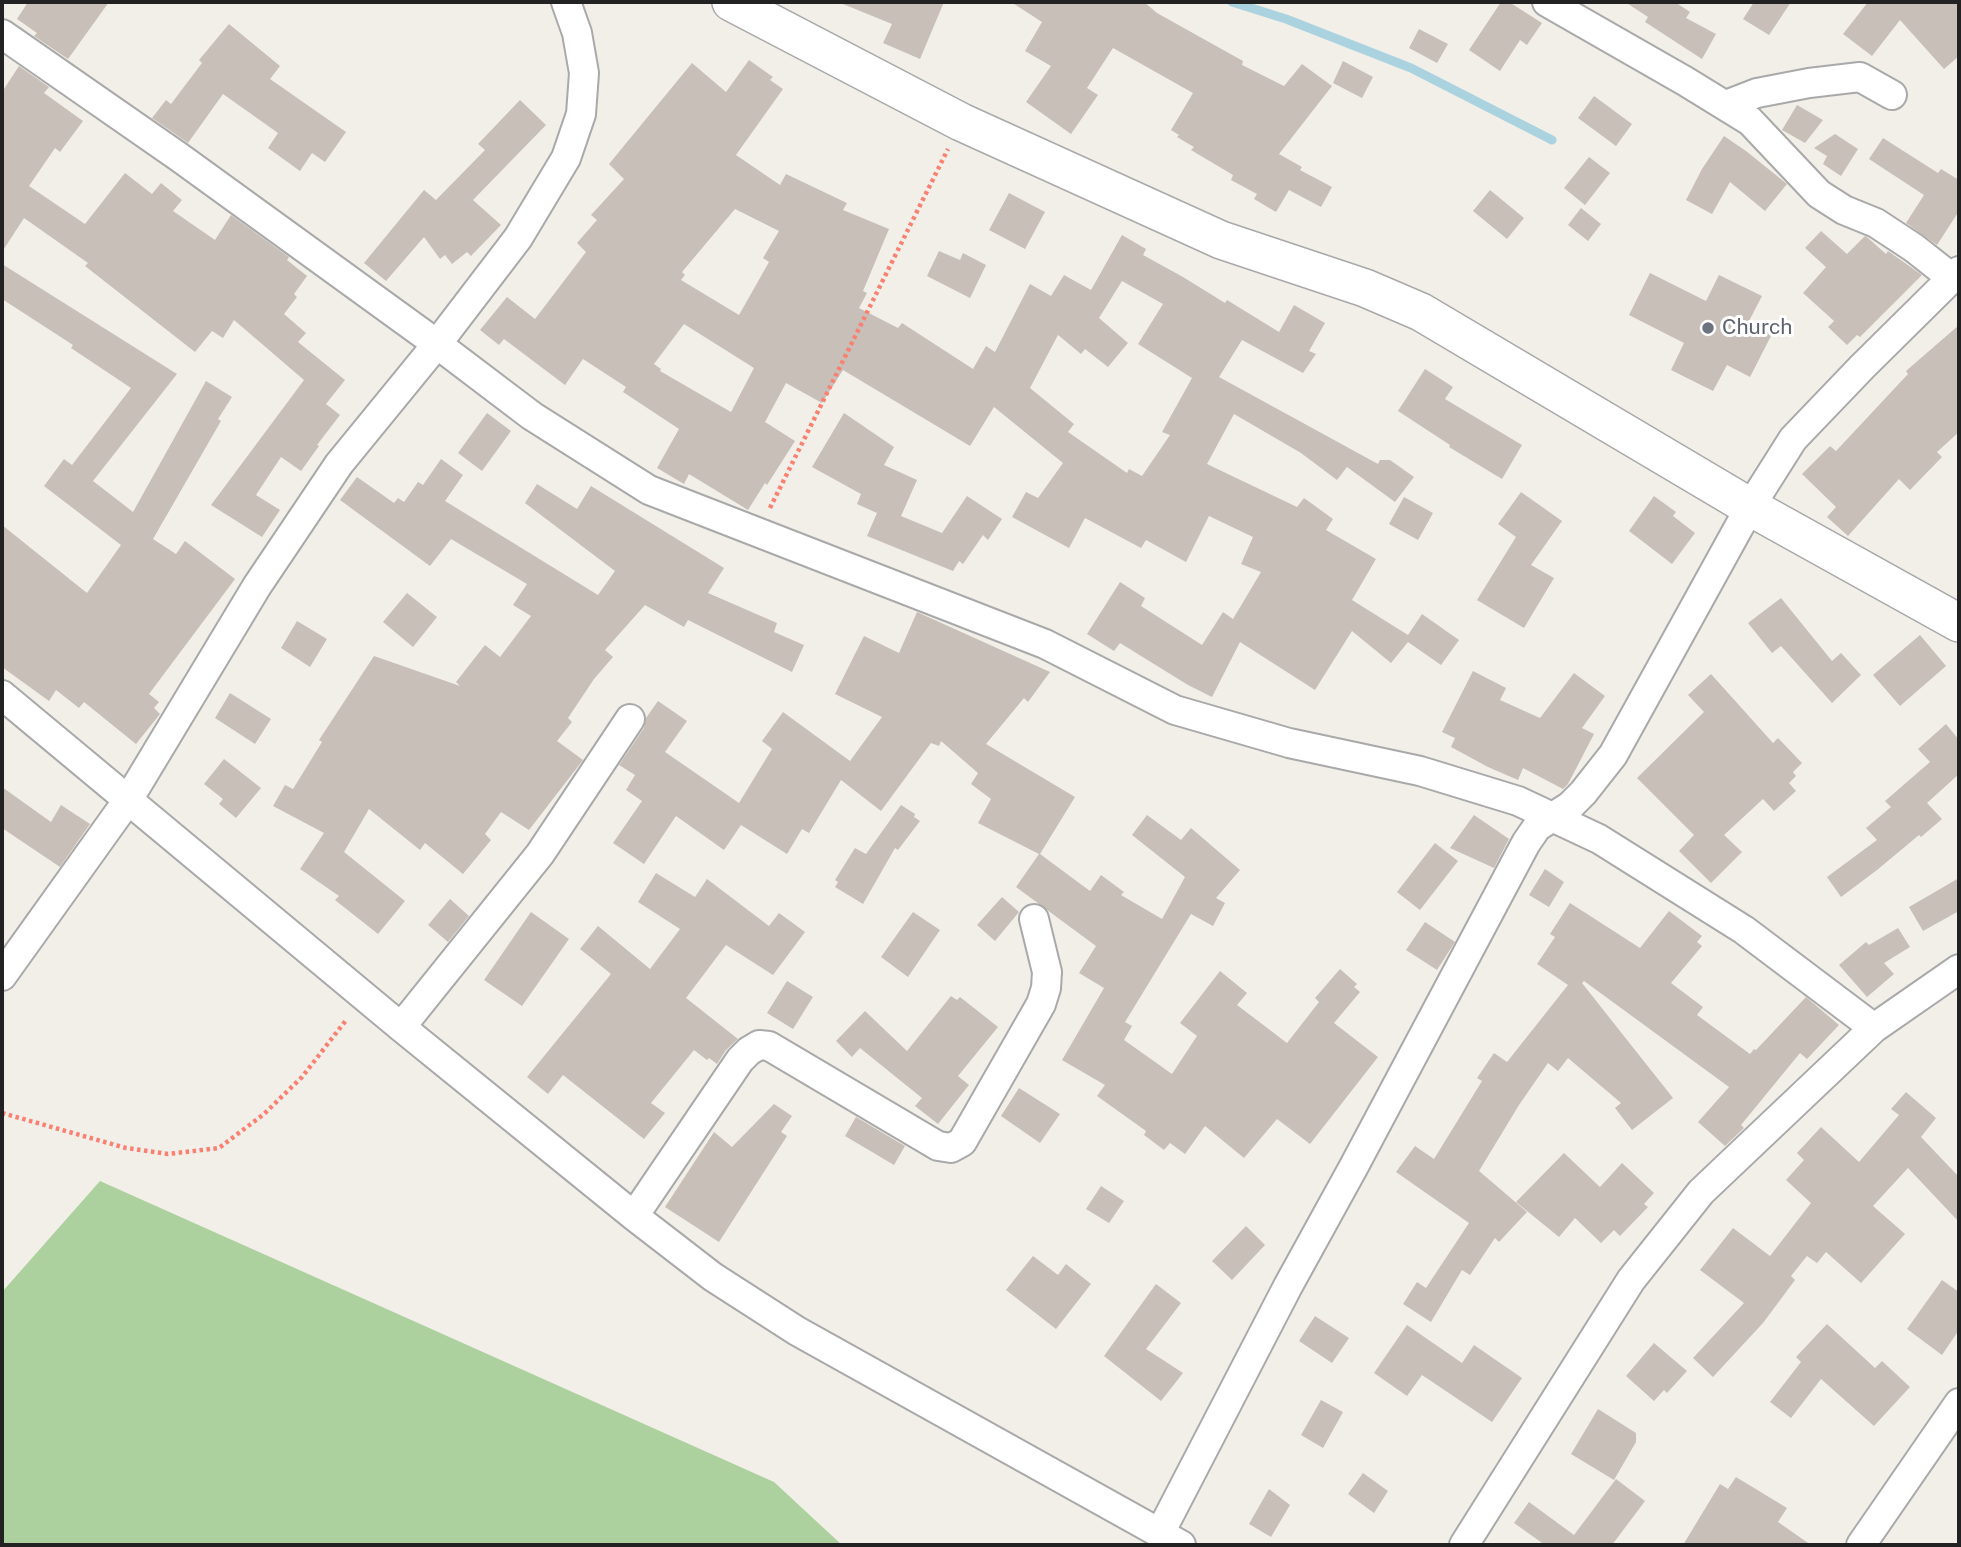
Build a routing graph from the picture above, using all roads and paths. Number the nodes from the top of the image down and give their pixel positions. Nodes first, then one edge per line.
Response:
1 (566, 2) edge
2 (731, 2) edge
3 (1548, 2) edge
4 (2, 34) edge
5 (1892, 94) dead end
6 (1726, 105) junction
7 (961, 122) junction
8 (1955, 275) edge
9 (437, 344) junction
10 (1749, 507) junction
11 (757, 533) junction
12 (1959, 623) edge
13 (2, 695) edge
14 (630, 719) dead end
15 (128, 800) junction
16 (1552, 816) junction
17 (1034, 919) dead end
18 (1959, 969) edge
19 (2, 976) edge
20 (364, 997) junction
21 (401, 1027) junction
22 (1874, 1028) junction
23 (2, 1113) edge
24 (634, 1216) junction
25 (1959, 1403) edge
26 (1171, 1539) edge
27 (1464, 1545) edge
28 (1861, 1545) edge

1 - 9 street
2 - 7 street
3 - 6 street
4 - 9 street
5 - 6 street
6 - 8 street
7 - 10 street
7 - 11 path
8 - 10 street
9 - 11 street
9 - 15 street
10 - 12 street
10 - 16 street
11 - 16 street
13 - 15 street
14 - 21 street
15 - 19 street
15 - 20 street
16 - 22 street
16 - 26 street
17 - 24 street
18 - 22 street
20 - 21 street
20 - 23 path
21 - 24 street
22 - 27 street
24 - 26 street
25 - 28 street

